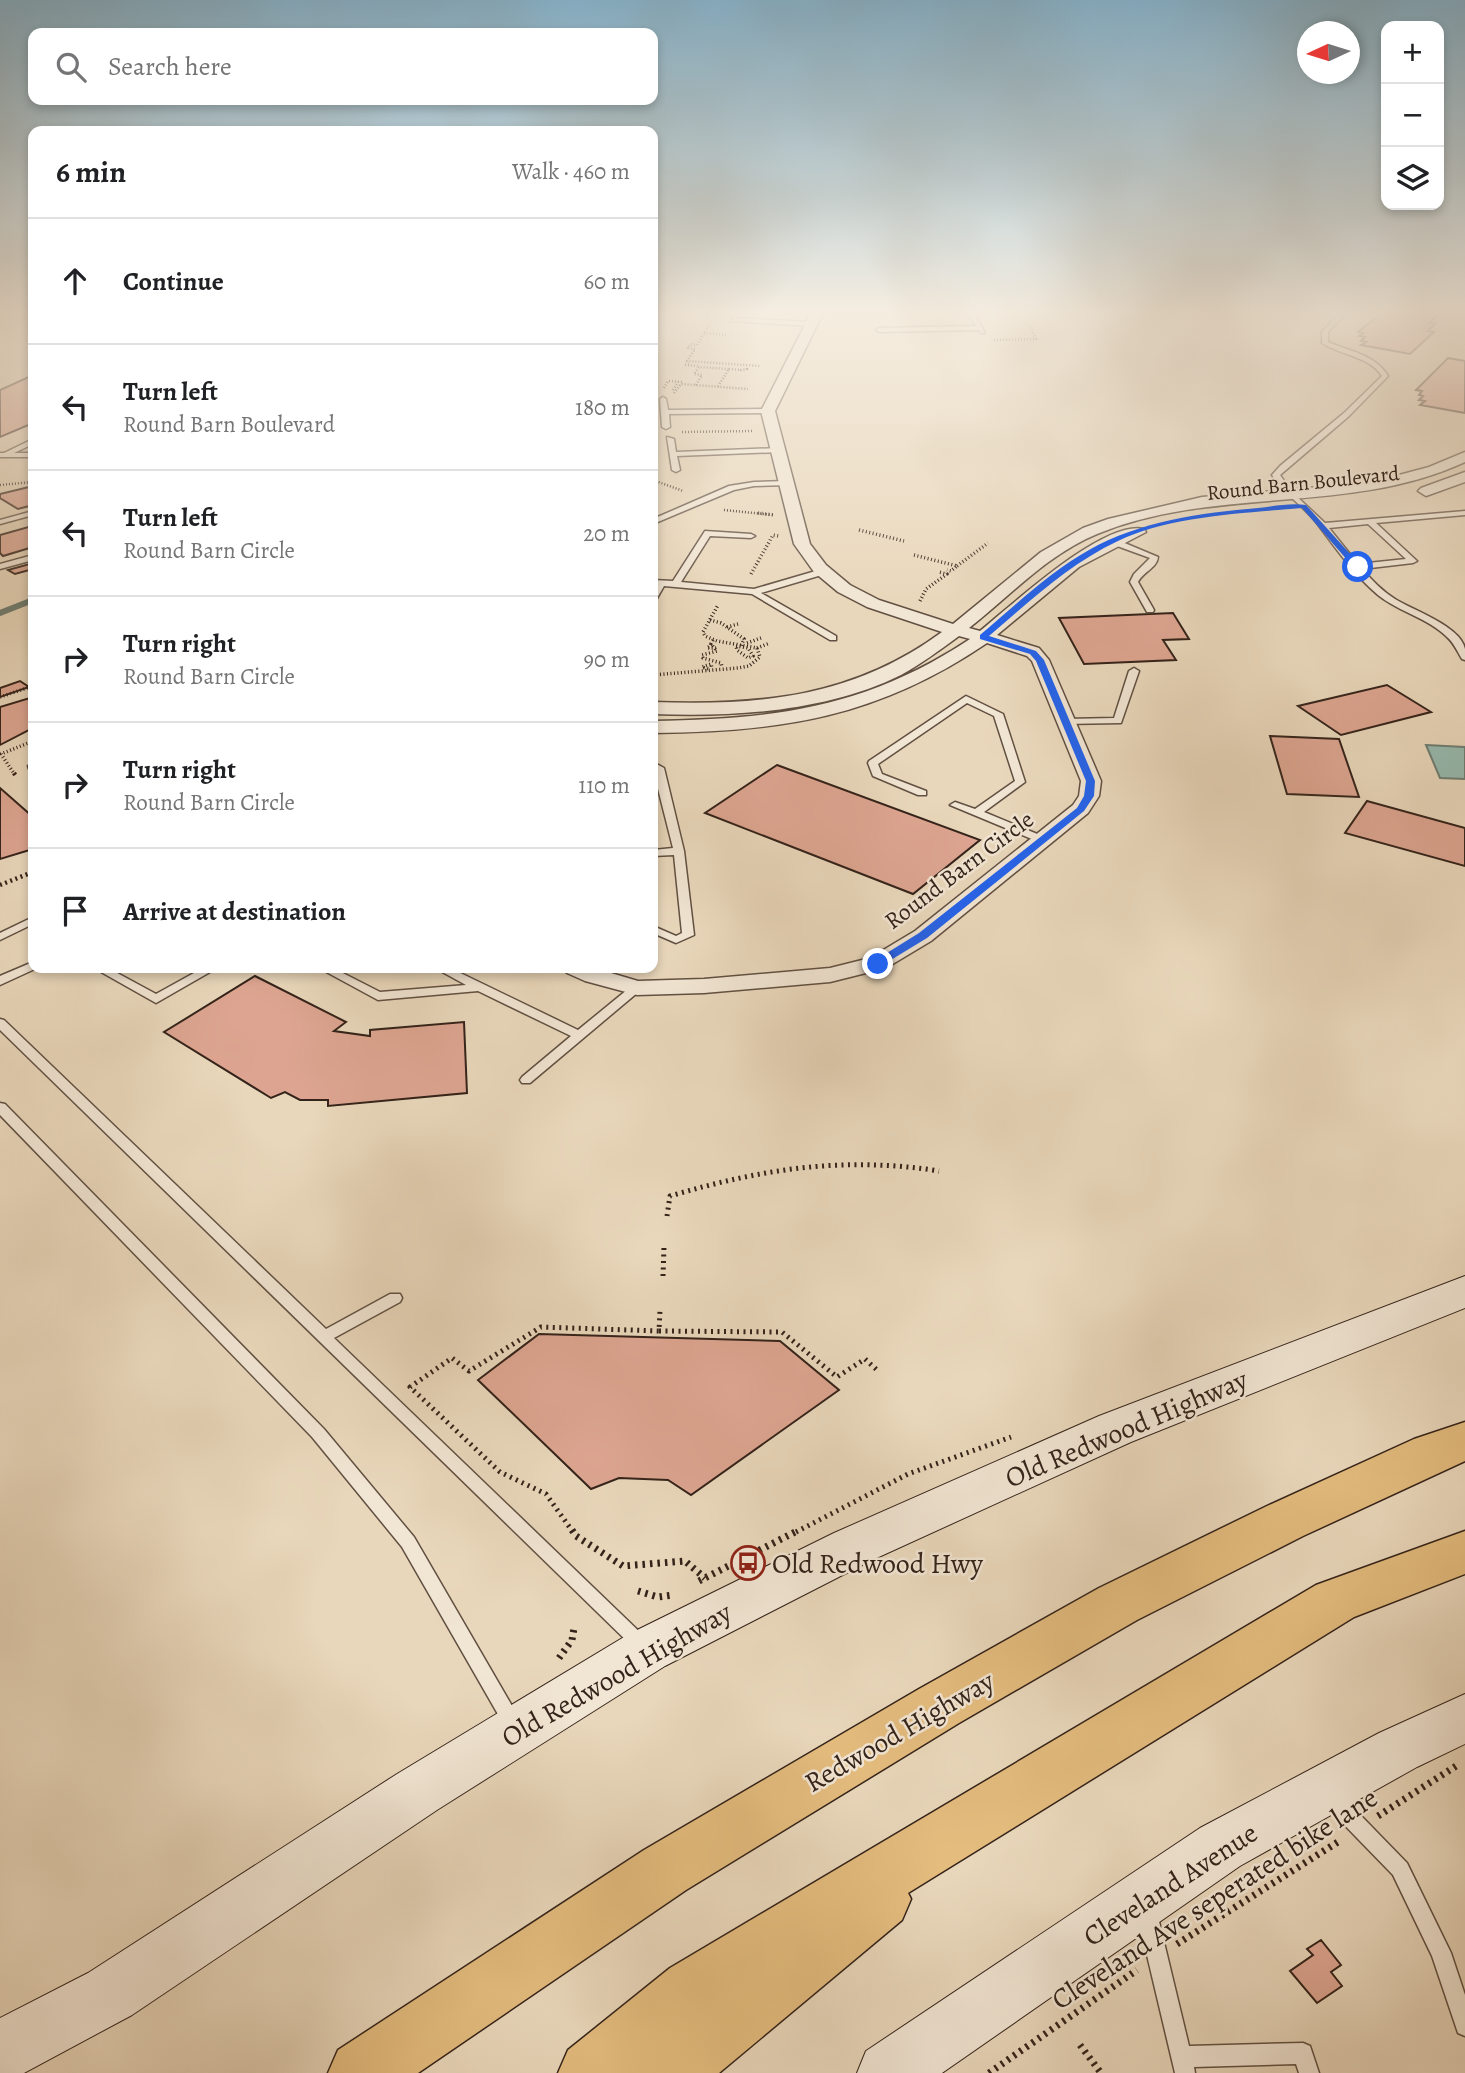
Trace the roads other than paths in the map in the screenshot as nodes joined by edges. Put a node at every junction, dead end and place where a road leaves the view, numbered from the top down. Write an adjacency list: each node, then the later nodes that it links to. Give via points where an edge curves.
1 (664, 408): 5 (lane)
2 (770, 408): 4 (street)
3 (1354, 408): 17 (lane, via 1276,475)
4 (768, 411): 5 (lane); 9 (street)
5 (665, 412): 6 (lane)
6 (666, 427)
7 (672, 436): 10 (lane)
8 (28, 443): 11 (lane)
9 (780, 450): 10 (lane); 16 (street)
10 (673, 454): 14 (lane)
11 (3, 455): 12 (lane)
12 (28, 455)
13 (1465, 456): 17 (street, Round Barn Boulevard, via 1398,483)
14 (676, 470)
15 (1465, 477): 17 (street, Round Barn Boulevard, via 1396,497)
16 (788, 483): 20 (lane, via 732,488); 29 (street, via 802,544)
17 (1297, 501): 23 (lane); 25 (street, Round Barn Boulevard, via 1185,520); 34 (street, Round Barn Boulevard, via 1202,502 1111,523 1071,539 1028,567)
18 (1465, 513): 21 (lane)
19 (28, 514): 22 (lane)
20 (658, 520)
21 (1369, 521): 23 (lane); 28 (lane, via 1413,561)
22 (0, 522)
23 (1322, 526): 28 (lane)
24 (751, 536): 31 (lane, via 708,533)
25 (1112, 541): 33 (lane, via 1154,557 1134,582); 35 (street, Round Barn Boulevard, via 1047,582)
26 (28, 559): 27 (lane)
27 (0, 567)
28 (1358, 567): 37 (lane, via 1382,594 1449,632 1461,644)
29 (821, 572): 32 (lane); 34 (street, Round Barn Circle, via 887,608)
30 (658, 583): 31 (lane)
31 (675, 585): 32 (lane)
32 (754, 592): 36 (lane)
33 (1150, 610)
34 (955, 631): 35 (street, Round Barn Circle); 39 (street, Round Barn Boulevard, via 888,673 836,690 748,706)
35 (983, 637): 40 (street, Round Barn Circle, via 1033,652); 41 (street, Round Barn Boulevard, via 959,655 854,705 754,723)
36 (833, 638)
37 (1465, 657)
38 (1134, 671): 40 (lane, via 1118,721)
39 (658, 708)
40 (1066, 722): 46 (street, Round Barn Circle, via 1091,781 1089,796 1081,809)
41 (658, 727)
42 (658, 768): 47 (lane)
43 (922, 793): 45 (lane, via 878,776 873,763 966,699 998,714 1020,782)
44 (955, 805): 45 (lane)
45 (976, 813): 46 (lane)
46 (1043, 840): 60 (street, Round Barn Circle, via 923,936 878,964 830,975)
47 (679, 852): 48 (lane); 50 (lane, via 688,935 676,940)
48 (658, 853)
49 (28, 923): 51 (lane)
50 (658, 931)
51 (0, 937)
52 (28, 967): 58 (lane)
53 (109, 973): 54 (lane, via 156,999)
54 (202, 973)
55 (334, 973): 59 (lane, via 378,996)
56 (451, 973): 59 (lane)
57 (586, 973): 60 (street, Round Barn Circle)
58 (0, 981)
59 (480, 987): 62 (lane)
60 (638, 988): 62 (lane)
61 (0, 1023): 67 (lane)
62 (580, 1036): 63 (lane)
63 (526, 1080)
64 (0, 1107): 74 (lane, via 318,1433 408,1542)
65 (1465, 1291): 72 (main road, Old Redwood Highway, via 1115,1429 852,1547)
66 (395, 1298): 67 (lane)
67 (324, 1337): 72 (lane)
68 (1465, 1422): 70 (highway)
69 (1465, 1441): 70 (highway, Redwood Highway)
70 (1285, 1521): 81 (highway, Redwood Highway, via 1118,1604 677,1862)
71 (1465, 1552): 75 (highway, via 1335,1601)
72 (647, 1650): 74 (main road, Old Redwood Highway)
73 (1465, 1718): 76 (main road, Cleveland Avenue, via 1398,1750)
74 (517, 1730): 79 (main road, Old Redwood Highway, via 110,1994)
75 (990, 1808): 82 (highway, via 693,1990); 83 (highway)
76 (1342, 1809): 77 (main road, Cleveland Avenue, via 1220,1847); 78 (lane, via 1400,1869 1441,1954)
77 (1144, 1899): 80 (lane); 84 (main road, Cleveland Avenue)
78 (1465, 2026)
79 (0, 2052)
80 (1184, 2065): 85 (lane, via 1303,2053)
81 (361, 2073)
82 (591, 2073)
83 (668, 2073)
84 (888, 2073)
85 (1309, 2073)

